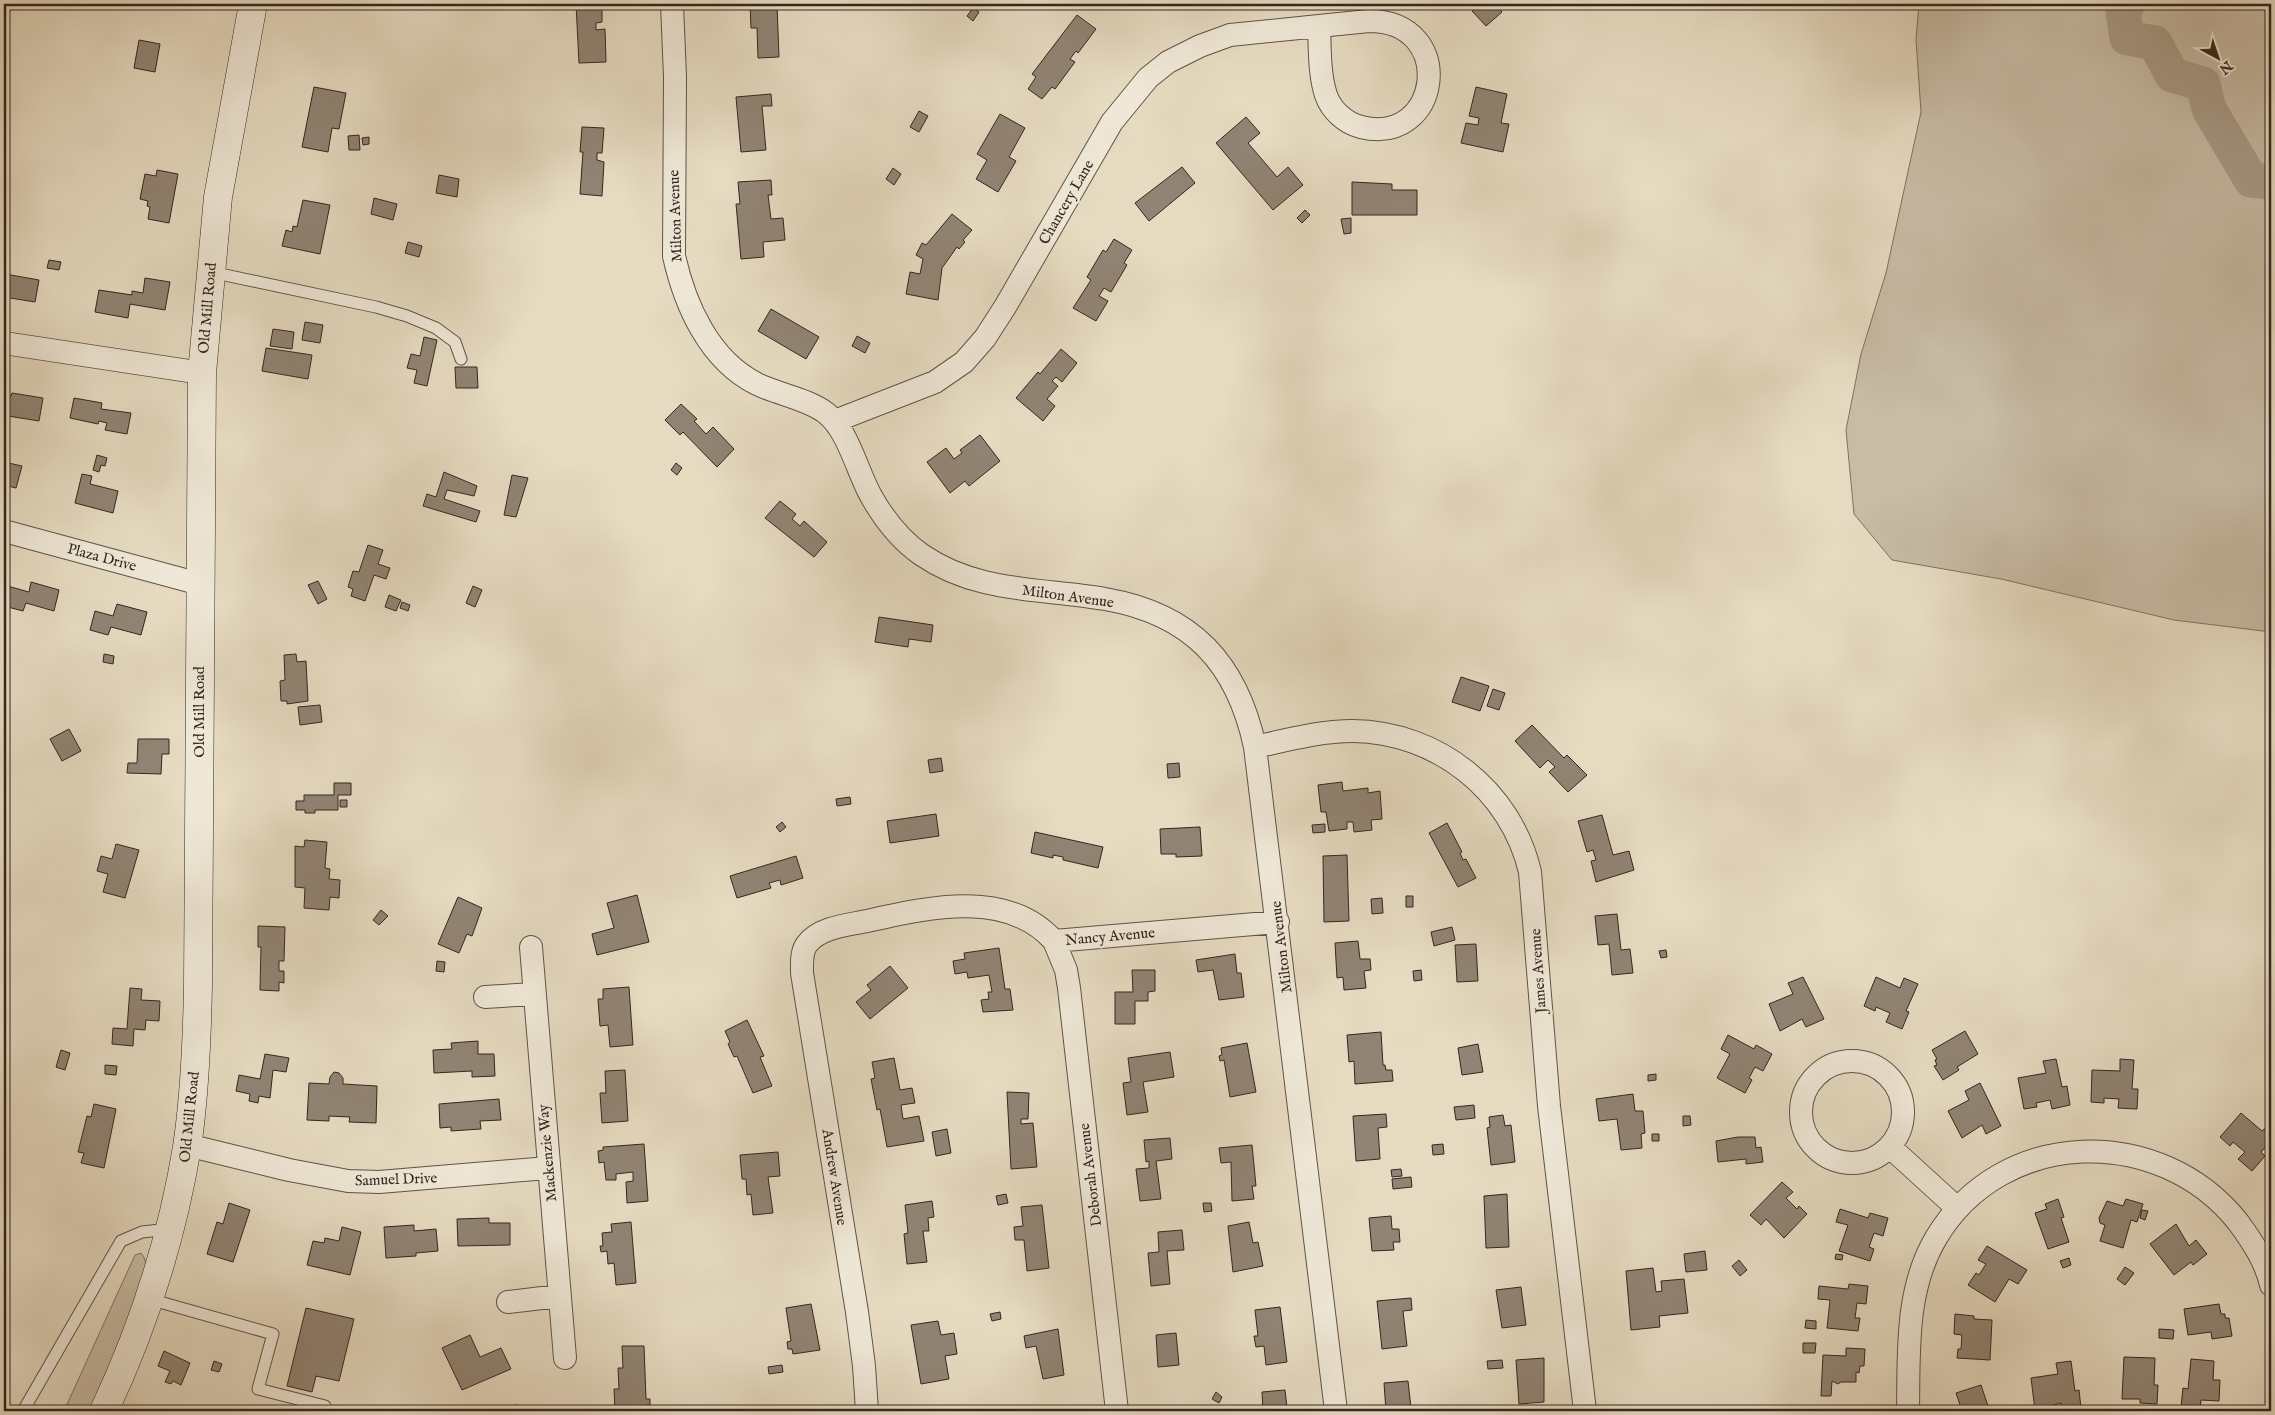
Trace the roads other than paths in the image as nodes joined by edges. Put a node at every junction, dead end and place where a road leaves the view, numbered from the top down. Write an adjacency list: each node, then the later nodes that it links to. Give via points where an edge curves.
1 (253, 4): 4 (street, Old Mill Road, via 219,191)
2 (672, 4): 8 (street, Milton Avenue, via 675,76 673,240 685,297 704,334 736,369 754,383 824,411)
3 (1319, 26): 3 (street, Chancery Lane, via 1323,83 1326,96 1336,112 1355,126 1369,129 1386,129 1411,117 1423,101 1430,81 1428,60 1415,38 1401,28 1381,22); 8 (street, Chancery Lane, via 1230,35 1168,62 1148,78 1112,122 1005,307 964,362 935,382)
4 (210, 272): 6 (lane, via 407,316 436,328 455,342); 7 (street, Old Mill Road)
5 (4, 343): 7 (street)
6 (461, 359)
7 (202, 373): 10 (street, Old Mill Road)
8 (835, 421): 11 (street, Milton Avenue, via 870,495 902,539 933,562 969,579 1025,591 1105,599 1137,608 1179,626 1202,641 1220,662 1238,692)
9 (4, 531): 10 (street, Plaza Drive)
10 (200, 584): 18 (street, Old Mill Road, via 197,1041)
11 (1255, 748): 12 (street, Milton Avenue); 34 (street, James Avenue, via 1293,738 1353,731 1406,740 1462,767 1492,794 1510,819 1530,872 1548,1106)
12 (1278, 922): 13 (street, Nancy Avenue); 33 (street, Milton Avenue)
13 (1054, 941): 14 (street, Nancy Avenue, via 1037,926 1013,915 973,906 946,905 841,927 824,932); 32 (street, Deborah Avenue, via 1066,970 1069,988)
14 (807, 944): 31 (street, Andrew Avenue, via 802,973 857,1312)
15 (531, 947): 16 (street, Mackenzie Way)
16 (534, 994): 17 (street); 20 (street, Mackenzie Way)
17 (486, 997)
18 (187, 1145): 20 (street, Samuel Drive, via 348,1181 388,1181); 22 (street, Old Mill Road)
19 (1890, 1147): 19 (street, via 1900,1128 1903,1106 1892,1080 1876,1067 1857,1061 1834,1063 1822,1069 1808,1085 1801,1101 1802,1126 1813,1146 1830,1159 1851,1164 1874,1159); 21 (street)
20 (548, 1168): 24 (street, Mackenzie Way)
21 (1957, 1208): 23 (street, via 1994,1179 2032,1161 2088,1151 2140,1157 2184,1175 2217,1199 2253,1242); 35 (street, via 1935,1240 1915,1296)
22 (170, 1229): 25 (street, Old Mill Road); 29 (lane, via 142,1232 121,1241)
23 (2271, 1285)
24 (560, 1296): 26 (street); 27 (street, Mackenzie Way)
25 (149, 1299): 28 (lane, via 273,1334 258,1389); 30 (street, Old Mill Road)
26 (508, 1302)
27 (565, 1358)
28 (325, 1406)
29 (23, 1411)
30 (104, 1411)
31 (867, 1411)
32 (1117, 1411)
33 (1336, 1411)
34 (1585, 1411)
35 (1908, 1411)

